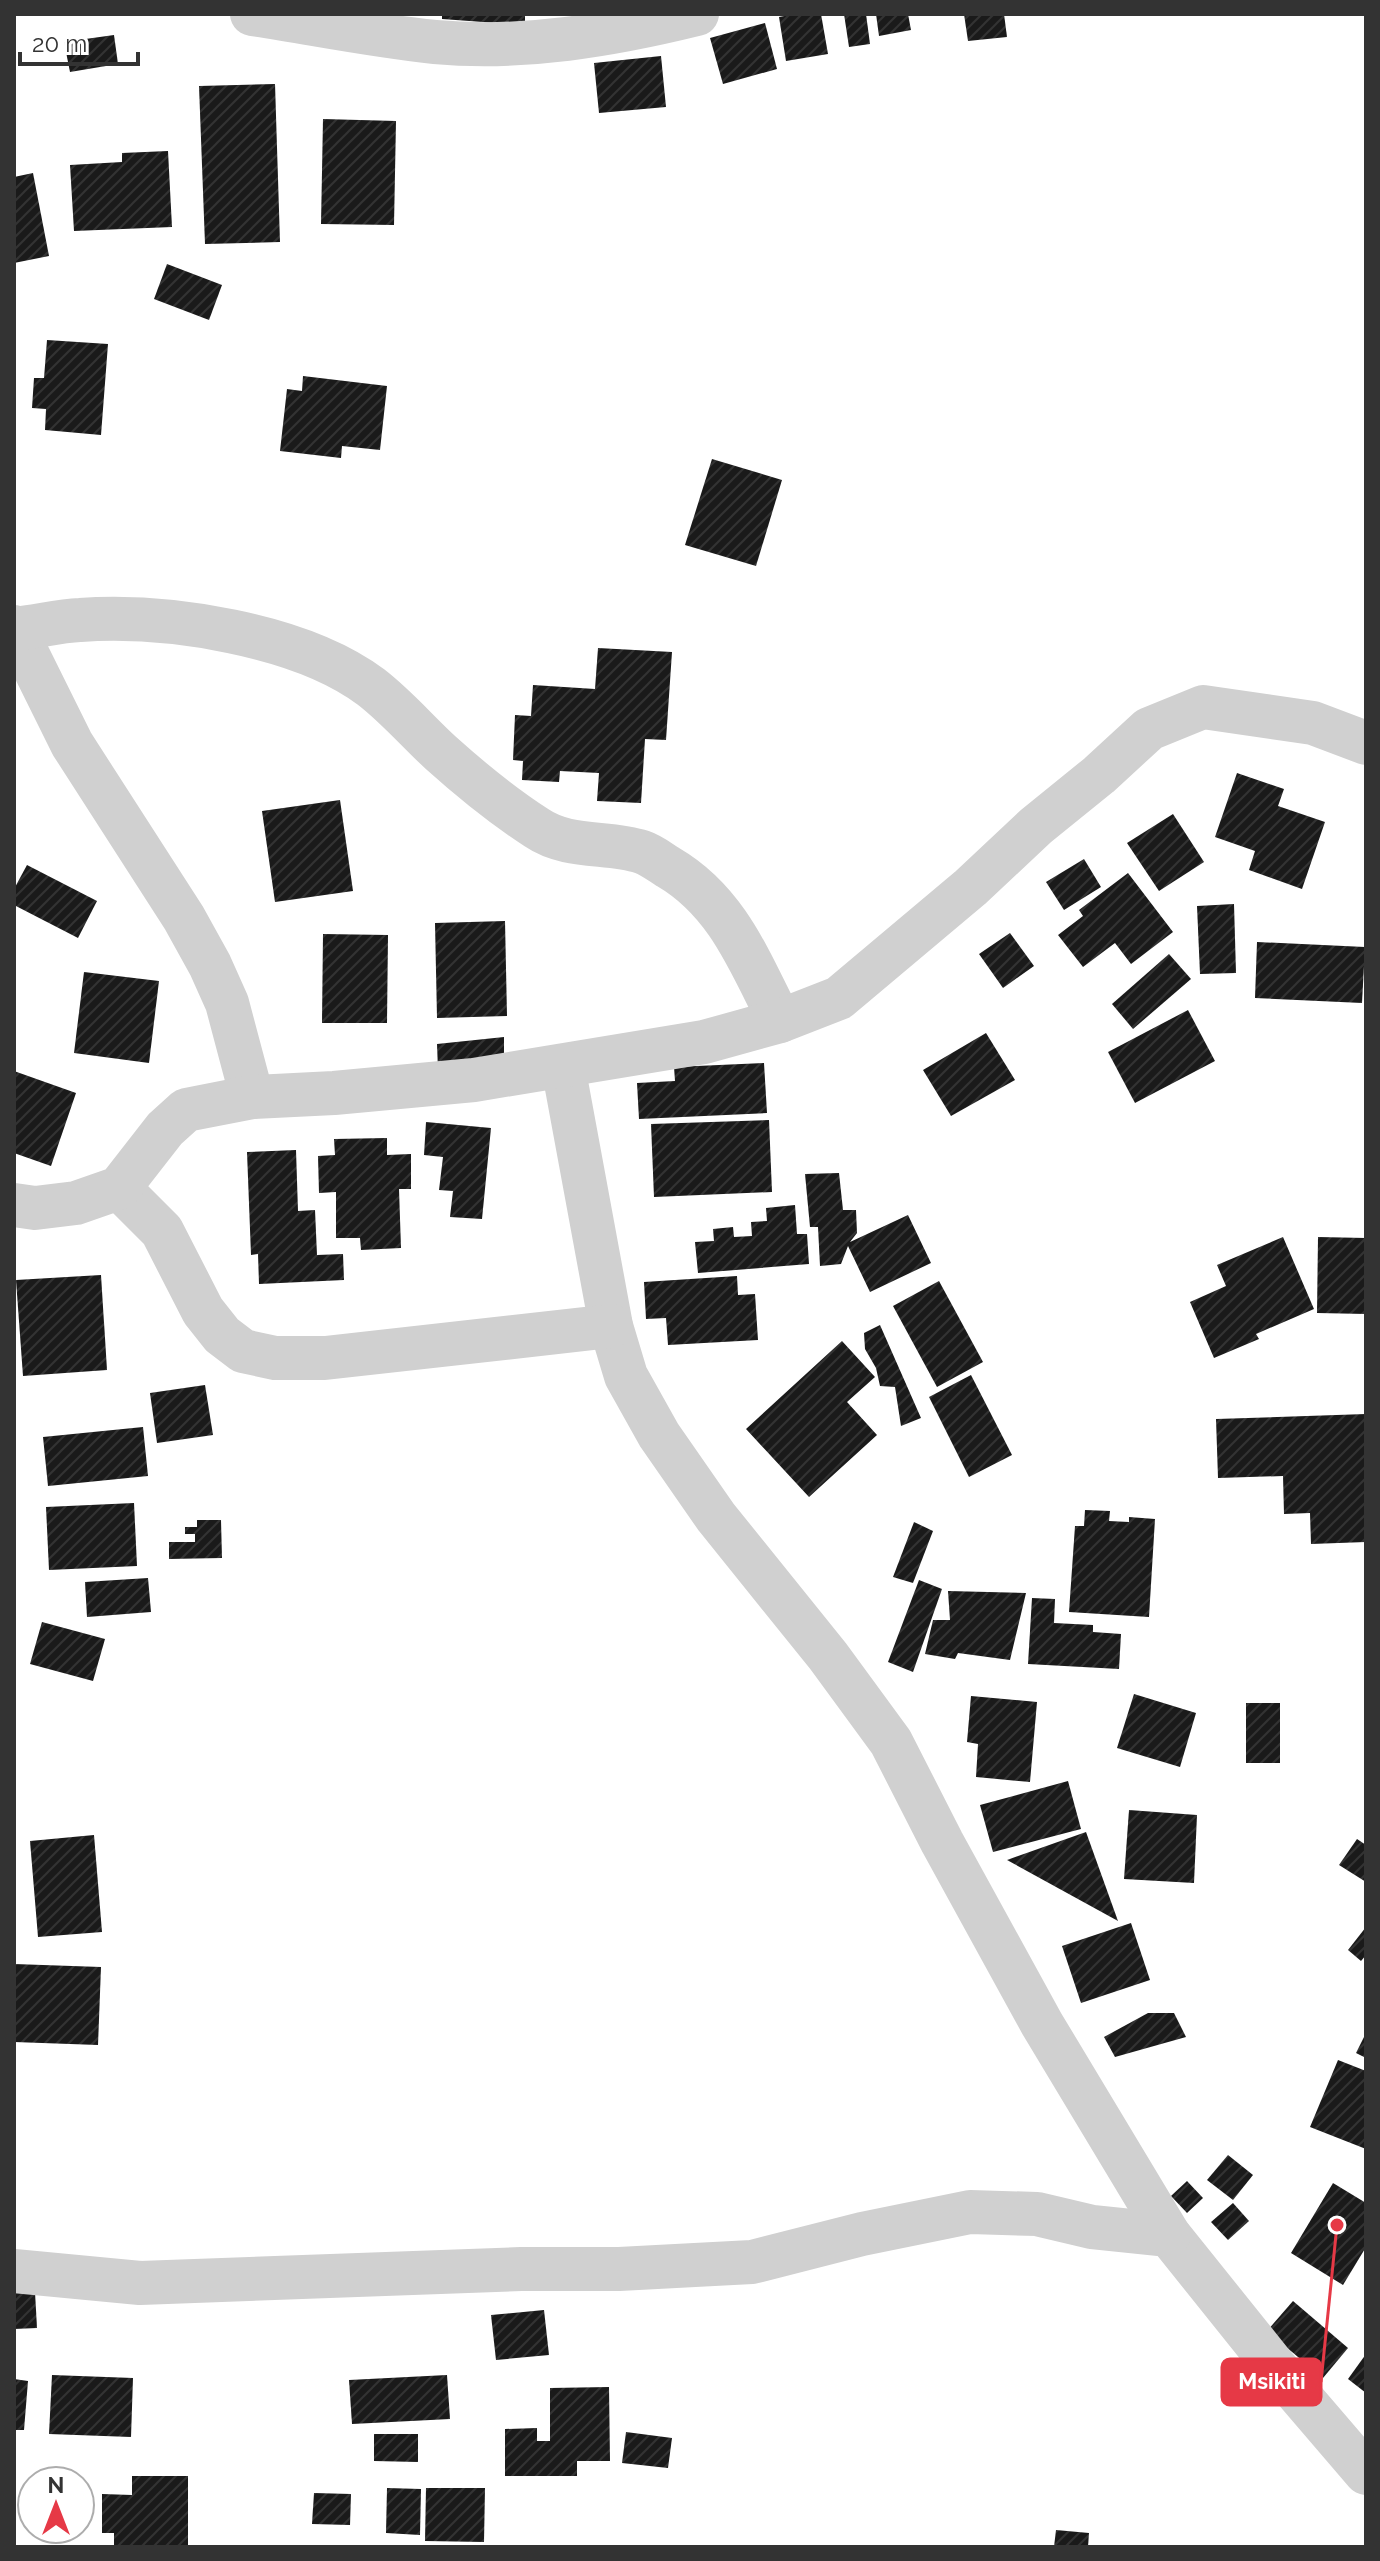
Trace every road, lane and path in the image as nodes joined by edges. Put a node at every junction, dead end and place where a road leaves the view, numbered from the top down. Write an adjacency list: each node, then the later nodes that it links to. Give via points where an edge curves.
1 (252, 14): 2 (street, via 435,42 519,43 580,38)
2 (697, 14)
3 (14, 629): 5 (street, via 79,620 201,626 279,644 350,674 536,828 561,839 643,853 703,892 727,920); 7 (street, via 72,744 210,965 227,1003)
4 (1366, 743): 5 (street, via 1313,723 1203,707 1149,729 839,998)
5 (780, 1021): 6 (street, via 704,1042)
6 (563, 1066): 7 (street, via 458,1081); 10 (street)
7 (252, 1097): 8 (street, via 186,1110)
8 (119, 1188): 9 (street, via 76,1203); 10 (street, via 162,1231 203,1311 243,1351 275,1358 325,1358)
9 (14, 1205)
10 (611, 1326): 11 (street, via 626,1376 659,1435 891,1742 1042,2024)
11 (1169, 2235): 12 (street, via 1092,2227 1037,2214 970,2212 752,2262 140,2283); 13 (street)
12 (14, 2271)
13 (1366, 2473)

